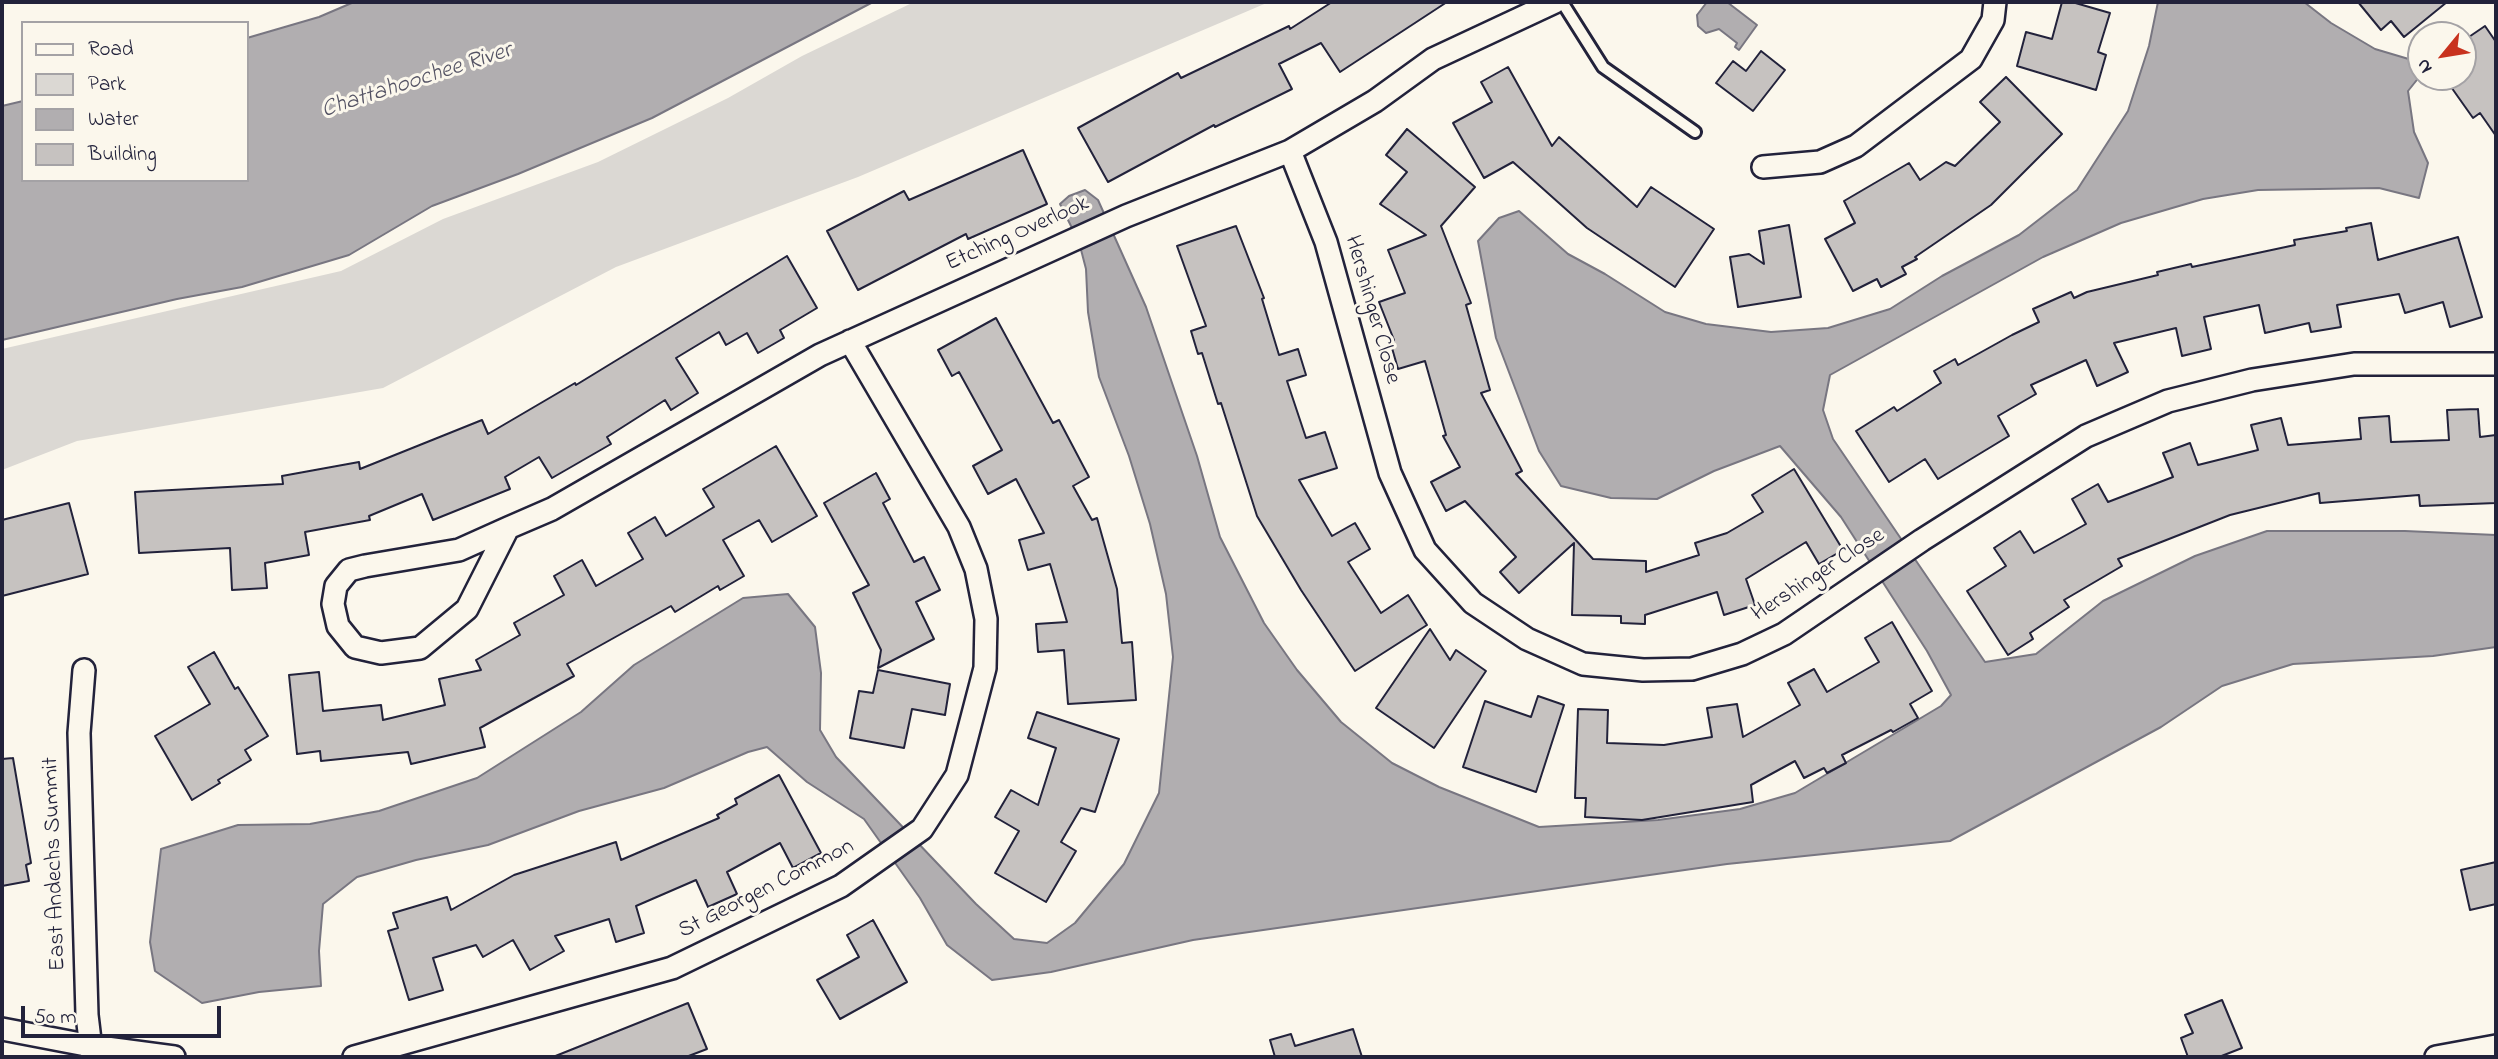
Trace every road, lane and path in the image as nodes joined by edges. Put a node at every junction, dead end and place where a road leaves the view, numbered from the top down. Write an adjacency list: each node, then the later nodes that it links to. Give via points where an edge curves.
1 (1555, 2): 5 (street, Etching Overlook, via 1433,59 1375,101)
2 (1562, 2): 4 (lane, via 1603,67)
3 (1995, 2): 6 (street, via 1993,20 1971,59 1856,146 1820,162)
4 (1695, 132)
5 (1290, 151): 7 (street, Etching Overlook, via 1126,216); 8 (street, Hershinger Close, via 1326,242 1390,473 1425,550 1473,603 1527,639 1583,664 1692,669 1742,654 1784,634 2085,436 2168,401 2252,380 2354,364)
6 (1763, 167)
7 (850, 341): 9 (street, Etching Overlook, via 552,509); 15 (street, St Georgen Common, via 960,527 976,569 986,619 985,668 957,775 922,829 841,886 672,968)
8 (2496, 364)
9 (508, 528): 9 (street, Etching Overlook, via 459,550 349,570 335,586 338,626 355,648 381,653 420,648 467,609)
10 (84, 670): 13 (street, East Andechs Summit, via 79,733)
11 (2, 1029): 13 (street)
12 (2496, 1046): 16 (street)
13 (91, 1052): 14 (street)
14 (173, 1057)
15 (354, 1057)
16 (2436, 1057)

